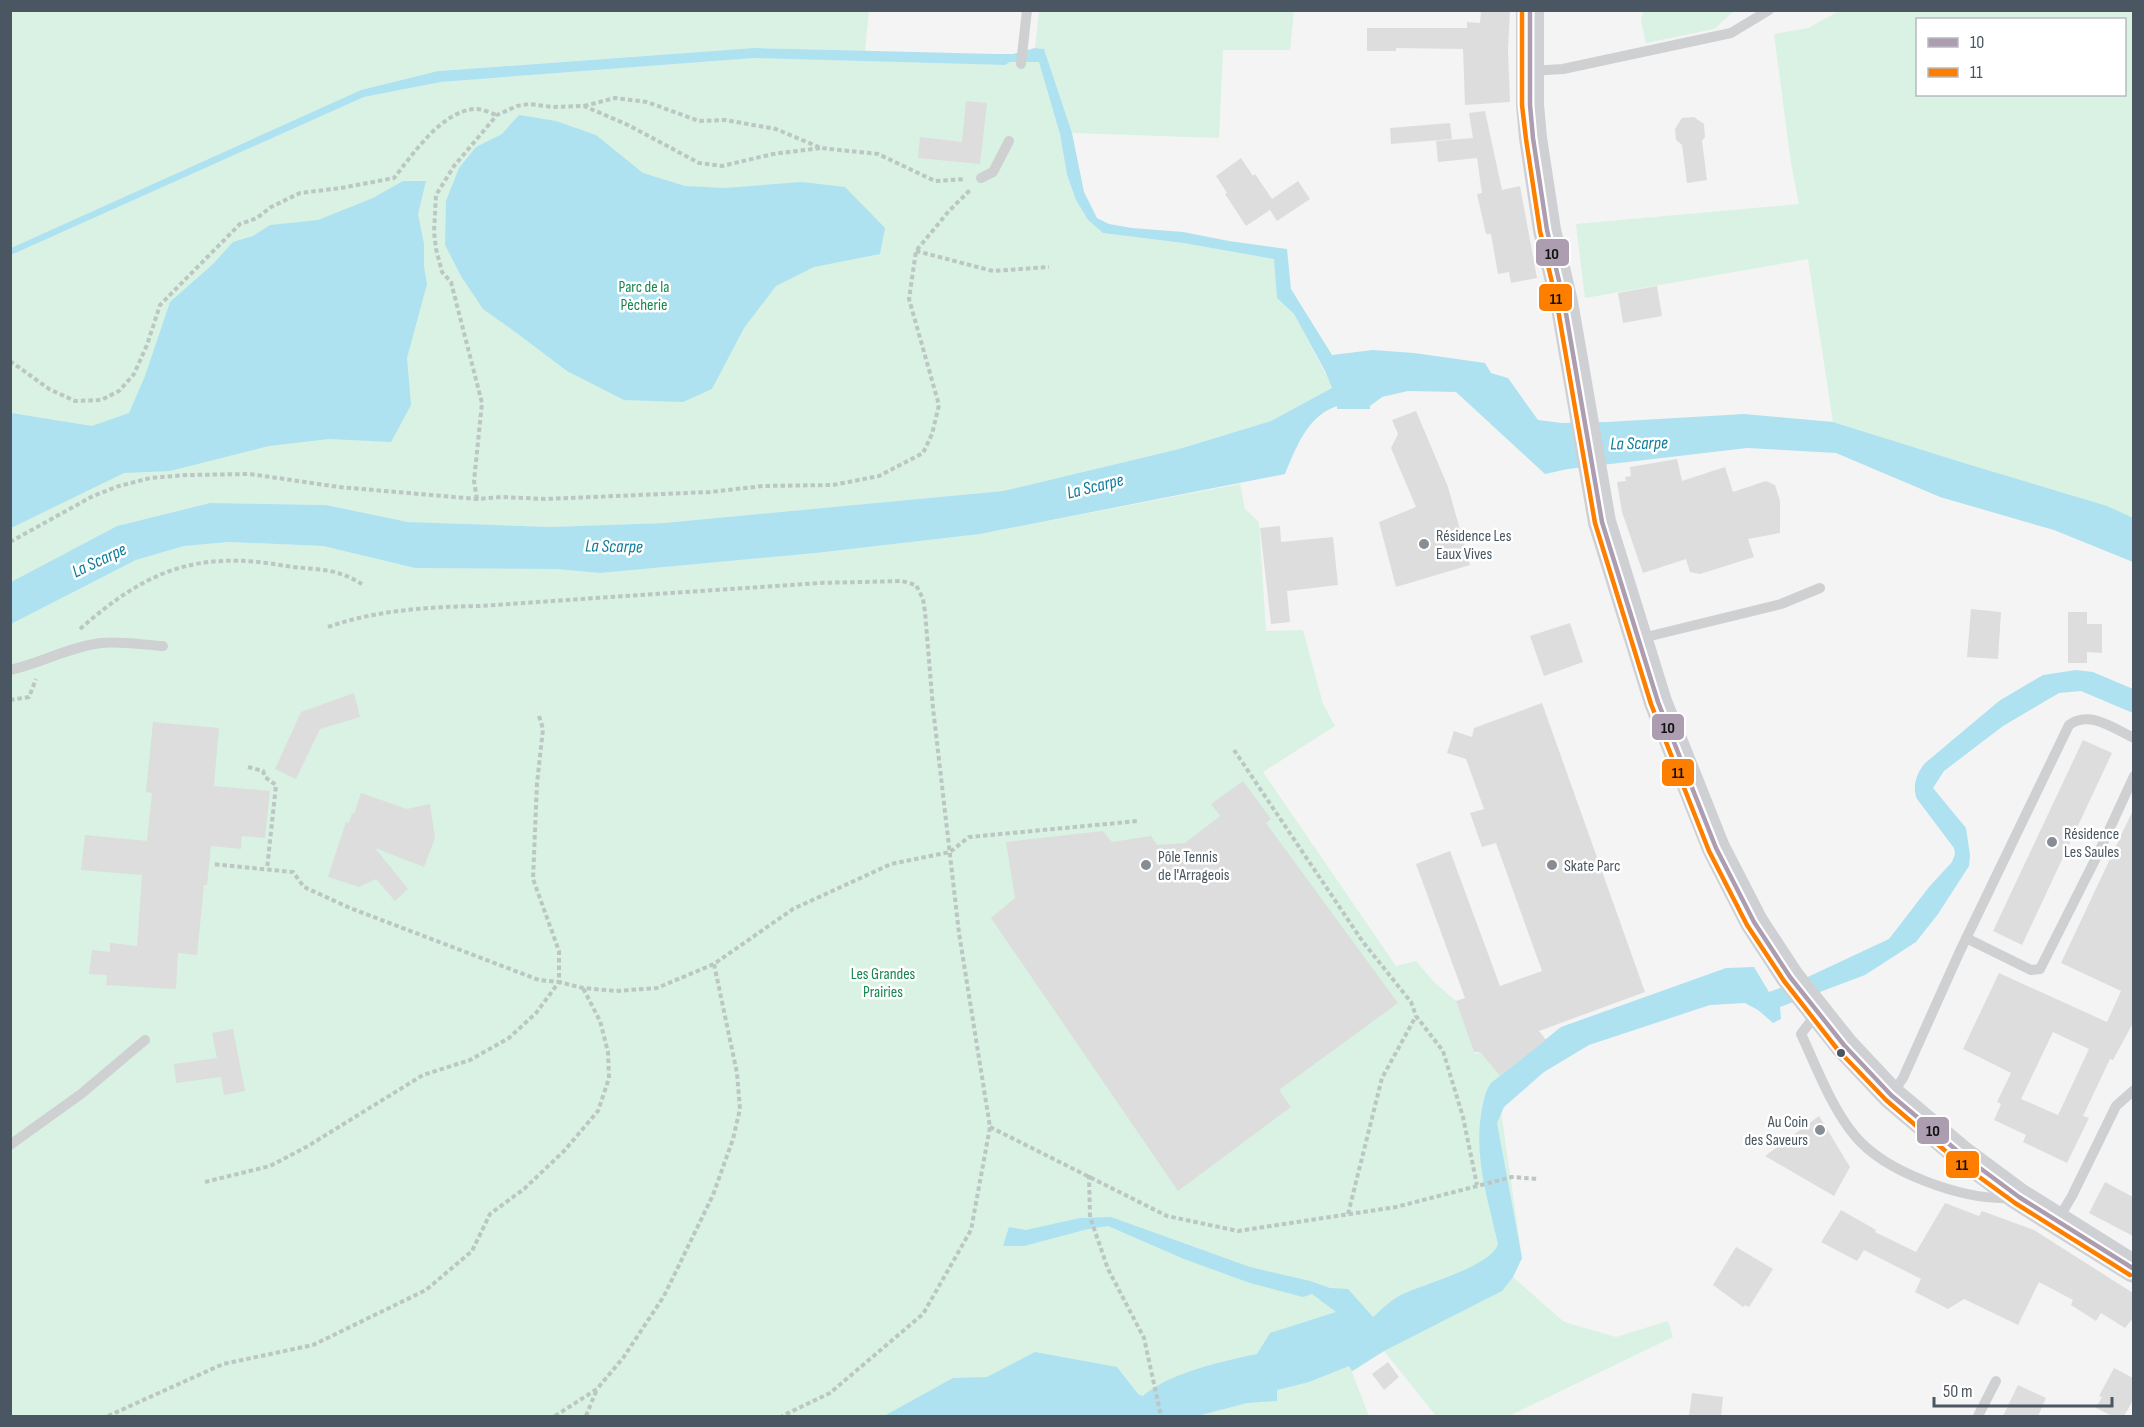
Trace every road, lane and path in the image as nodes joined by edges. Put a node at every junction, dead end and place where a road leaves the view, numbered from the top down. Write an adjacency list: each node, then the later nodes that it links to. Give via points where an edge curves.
1 (1028, 10): 4 (lane)
2 (1530, 10): 5 (main road)
3 (1769, 10): 5 (lane, via 1731,33 1574,67)
4 (1021, 64)
5 (1530, 71): 19 (main road, via 1539,185 1566,310 1602,522)
6 (584, 106): 7 (path, via 529,104); 9 (path, via 615,98 647,102 699,121 725,120 776,129); 9 (path, via 699,164 722,166)
7 (497, 115): 13 (path, via 475,109 451,117 424,141 394,178 300,194 240,224 160,305 134,374 119,391 101,399 75,401 49,389); 14 (path, via 454,166 436,195 434,213 436,249 442,272 451,282 482,403 474,481)
8 (1009, 141): 10 (lane, via 993,172)
9 (821, 148): 10 (path, via 878,154 935,181)
10 (981, 178): 11 (path)
11 (916, 251): 12 (path, via 993,271); 14 (path, via 909,299 939,405 923,453 879,476 833,485)
12 (1049, 267)
13 (10, 361)
14 (477, 499): 15 (path, via 339,487 250,474 150,478 93,496)
15 (10, 542)
16 (362, 584): 21 (path, via 342,574 264,561 206,561 183,566 155,575 122,595)
17 (1820, 588): 19 (lane, via 1781,604)
18 (328, 627): 29 (path, via 357,616 425,607 819,583 902,581 916,585 925,612)
19 (1638, 639): 36 (main road, via 1658,702 1716,848 1754,922)
20 (163, 646): 21 (lane, via 103,643)
21 (47, 659): 22 (lane)
22 (10, 670)
23 (539, 716): 34 (path, via 543,729 533,879 559,951)
24 (2133, 738): 32 (lane, via 2096,720 2076,719 2068,725)
25 (1234, 750): 37 (path, via 1363,942 1411,1002)
26 (248, 767): 31 (path, via 263,771 276,784)
27 (2133, 776): 32 (lane, via 2040,969 2031,970)
28 (1138, 821): 29 (path, via 969,837)
29 (950, 852): 33 (path, via 891,864 793,909); 41 (path)
30 (212, 864): 31 (path)
31 (267, 869): 34 (path, via 293,872 304,887 350,908 539,980)
32 (1966, 938): 40 (lane, via 1903,1078)
33 (714, 964): 35 (path, via 657,988); 52 (path, via 737,1073 740,1109 733,1139 713,1195 664,1296)
34 (559, 982): 35 (path); 45 (path, via 536,1013 509,1038 470,1060 423,1076 270,1166)
35 (583, 988): 53 (path, via 600,1021 608,1052 609,1078 598,1111 564,1151 524,1189 490,1214 472,1251 426,1290 313,1345 224,1364)
36 (1804, 1005): 40 (main road); 47 (lane, via 1838,1111 1856,1138 1871,1151 1936,1186 1982,1197)
37 (1416, 1016): 46 (path, via 1443,1051); 48 (path, via 1382,1078)
38 (145, 1040): 42 (lane, via 81,1094)
39 (2133, 1090): 49 (lane, via 2116,1106)
40 (1891, 1095): 47 (main road)
41 (990, 1127): 43 (path); 56 (path, via 971,1230 923,1314 830,1392)
42 (10, 1145)
43 (1089, 1175): 48 (path, via 1167,1216 1238,1231); 57 (path, via 1090,1217 1108,1269 1144,1338)
44 (1539, 1179): 46 (path, via 1512,1177)
45 (205, 1182)
46 (1478, 1185): 48 (path)
47 (2019, 1197): 49 (main road)
48 (1348, 1214)
49 (2057, 1221): 50 (main road)
50 (2133, 1269)
51 (1996, 1381): 58 (lane)
52 (597, 1389): 54 (path); 55 (path)
53 (108, 1416)
54 (555, 1416)
55 (586, 1416)
56 (782, 1416)
57 (1161, 1416)
58 (1978, 1416)

